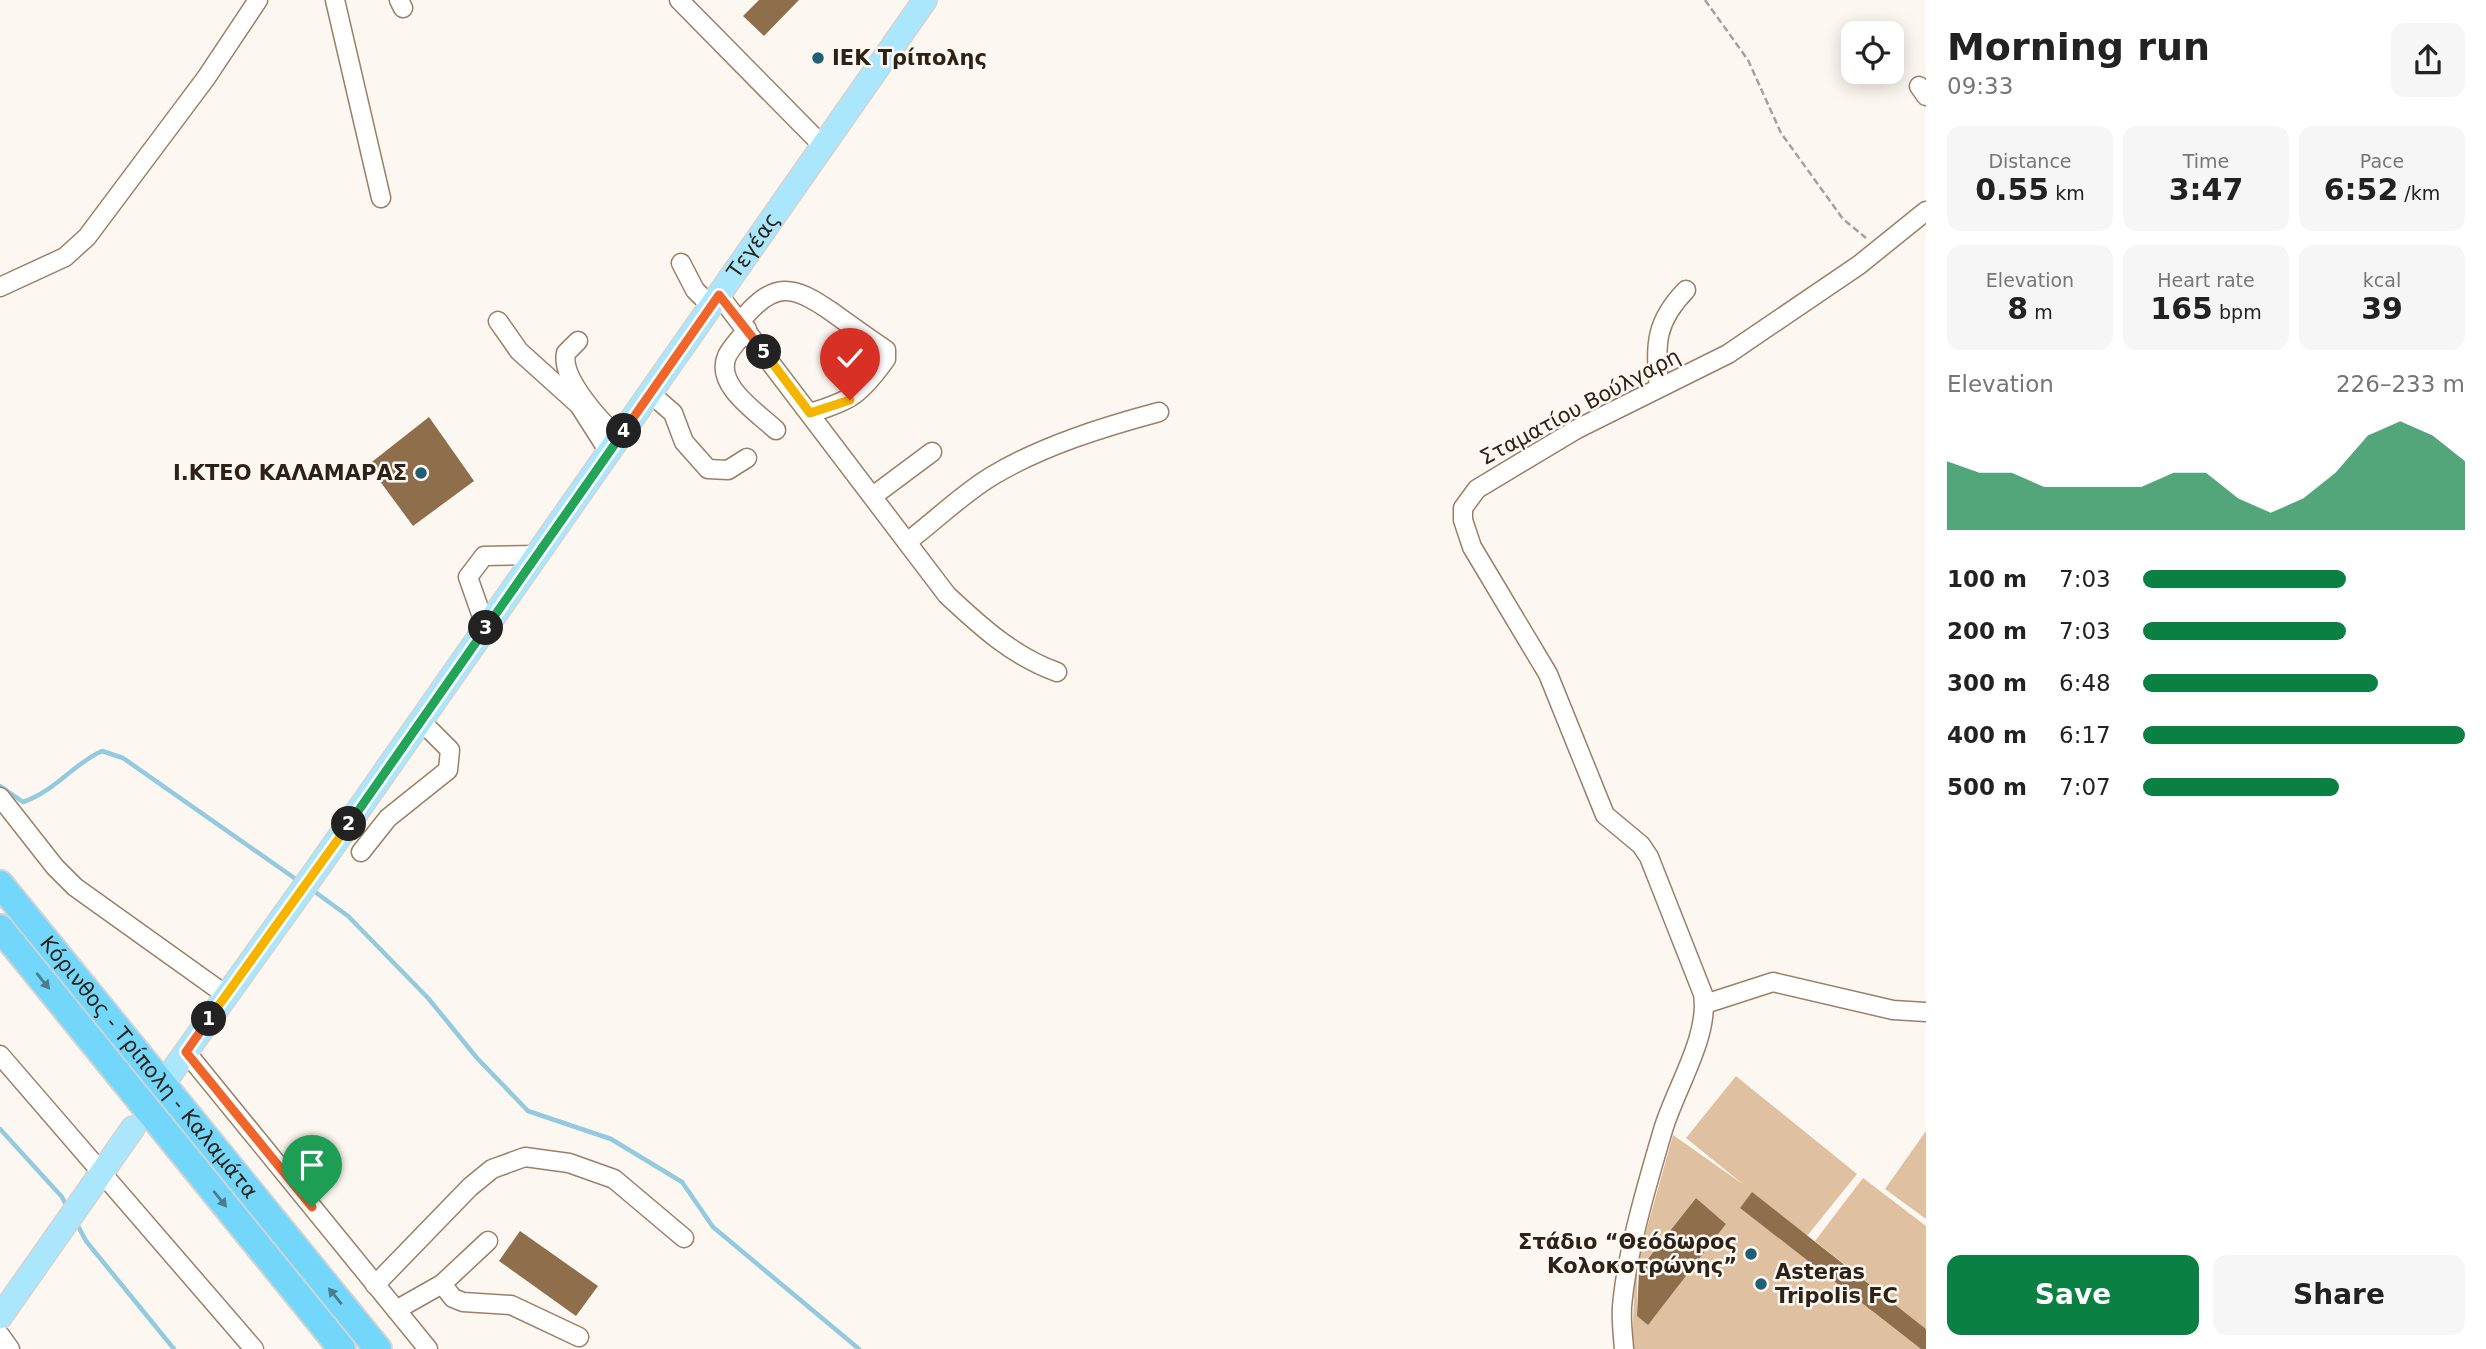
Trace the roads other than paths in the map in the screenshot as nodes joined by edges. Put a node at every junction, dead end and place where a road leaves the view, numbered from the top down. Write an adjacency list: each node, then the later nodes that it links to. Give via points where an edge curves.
1 (258, 0): 9 (street, via 88,237 65,257)
2 (335, 0): 6 (street)
3 (679, 0): 5 (street)
4 (925, 0): 5 (main road, Τεγέας)
5 (823, 146): 11 (main road, Τεγέας)
6 (381, 198)
7 (1926, 211): 15 (street, Σταματίου Βούλγαρη, via 1805,303 1728,354)
8 (681, 263): 11 (street, via 695,290)
9 (0, 287)
10 (1686, 290): 15 (street, via 1667,309 1660,328)
11 (715, 300): 13 (street); 16 (main road, Τεγέας)
12 (498, 321): 20 (street, via 519,351 579,405)
13 (744, 325): 18 (street); 18 (street, via 751,309 770,296 788,290 803,292 886,350 886,359 859,394); 19 (street, via 728,355 726,377)
14 (578, 341): 20 (street, via 565,353 566,371)
15 (1659, 388): 34 (street, Σταματίου Βούλγαρη, via 1577,429 1477,489 1463,508 1463,520 1472,547 1548,674 1605,815 1650,857)
16 (650, 393): 20 (main road, Τεγέας); 22 (street, via 673,413 684,442 708,469 729,470)
17 (1159, 412): 24 (street, via 1014,464 976,487)
18 (810, 413): 23 (street)
19 (776, 430)
20 (614, 445): 25 (main road, Τεγέας)
21 (932, 452): 23 (street)
22 (747, 458)
23 (873, 496): 24 (street)
24 (907, 542): 27 (street, via 947,595 985,630 1038,665)
25 (537, 555): 26 (main road, Τεγέας); 26 (street, via 484,556 468,577)
26 (486, 628): 28 (main road, Τεγέας)
27 (1058, 672)
28 (421, 721): 30 (street, via 448,746 448,769 388,818); 33 (main road, Τεγέας)
29 (0, 797): 33 (street, via 75,887)
30 (361, 852)
31 (0, 884): 52 (highway, Κόρινθος - Τρίπολη - Καλαμάτα, one-way to 31)
32 (0, 928): 51 (highway, Κόρινθος - Τρίπολη - Καλαμάτα, one-way to 51)
33 (226, 996): 36 (main road, Τεγέας)
34 (1705, 1004): 35 (street, via 1773,982 1894,1010); 54 (street, Σταματίου Βούλγαρη, via 1700,1033 1663,1129 1625,1280)
35 (1926, 1012)
36 (186, 1052): 38 (main road, Τεγέας); 44 (street)
37 (0, 1055): 40 (street)
38 (171, 1073)
39 (133, 1128): 40 (main road)
40 (102, 1172): 46 (main road); 50 (street)
41 (684, 1238): 44 (street, via 614,1179 569,1163 525,1157 492,1169 470,1186)
42 (488, 1241): 43 (street)
43 (442, 1284): 45 (street); 48 (street, via 463,1302 511,1305)
44 (375, 1285): 45 (street)
45 (396, 1310): 53 (street)
46 (2, 1312)
47 (0, 1335): 49 (street)
48 (579, 1337)
49 (10, 1349)
50 (254, 1349)
51 (342, 1349)
52 (378, 1349)
53 (428, 1349)
54 (1623, 1349)

